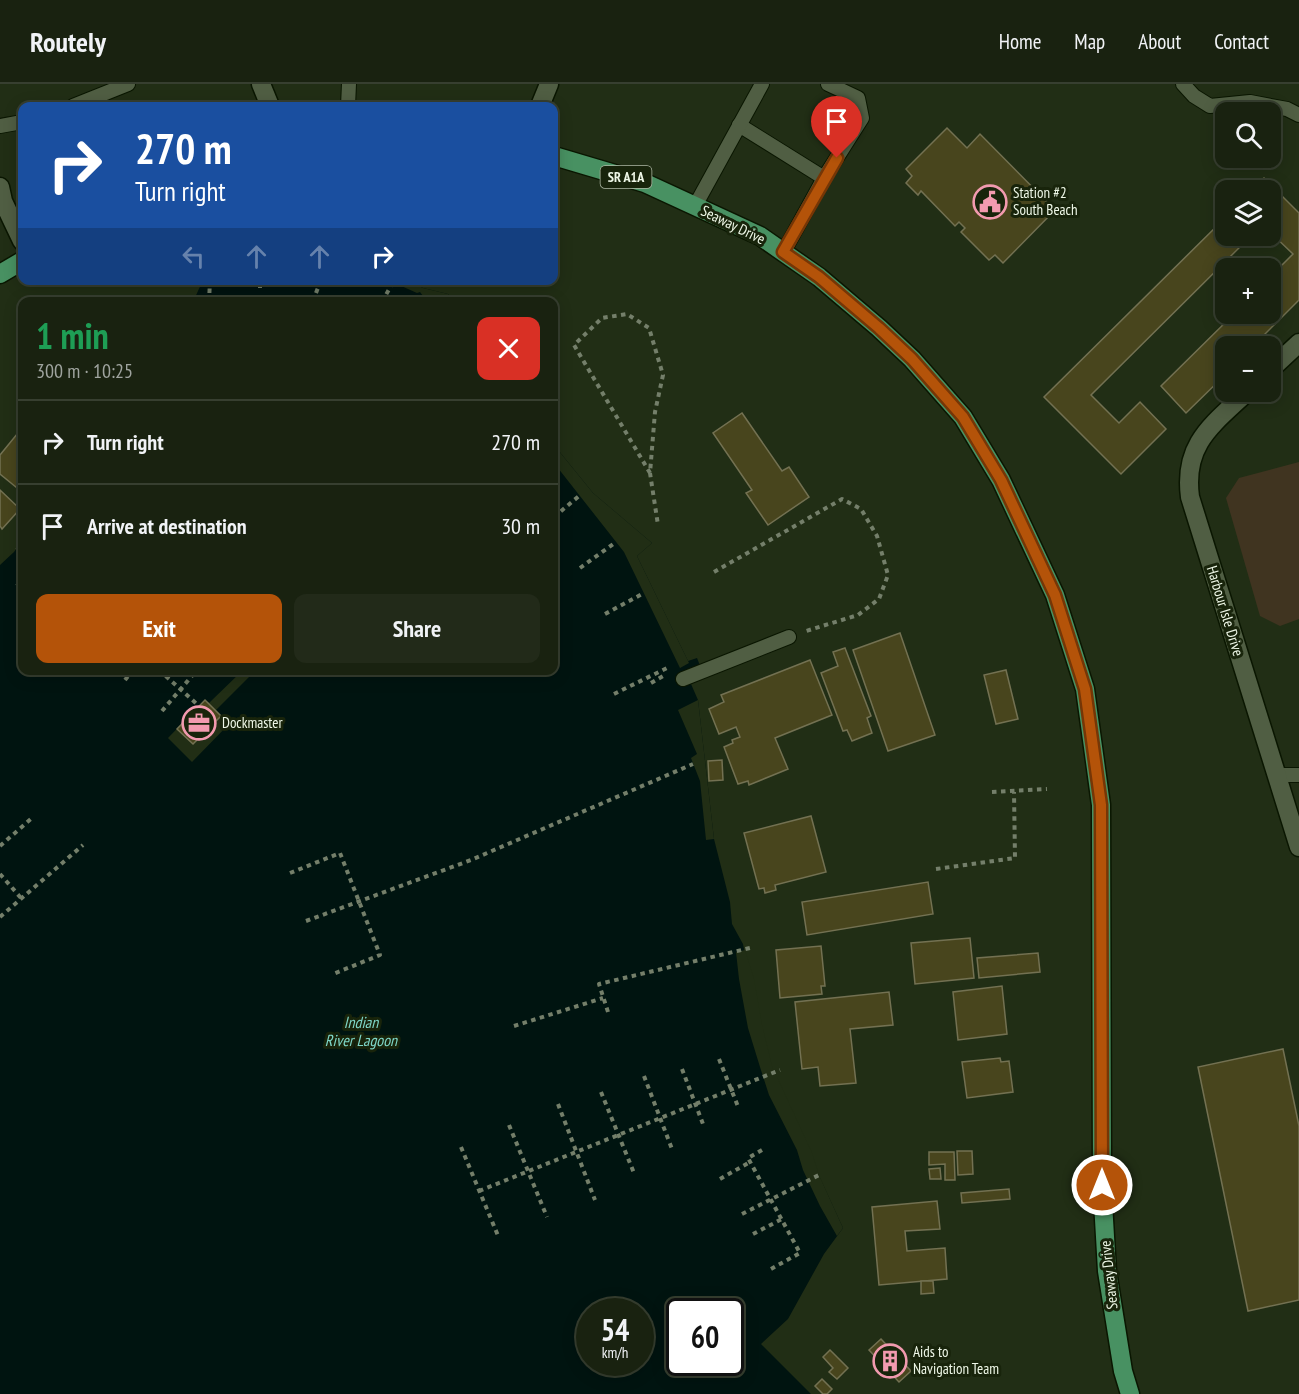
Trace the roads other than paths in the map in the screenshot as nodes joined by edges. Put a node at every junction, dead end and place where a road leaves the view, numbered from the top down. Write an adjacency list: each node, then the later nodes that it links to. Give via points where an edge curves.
1 (128, 84): 8 (lane)
2 (261, 84): 9 (street)
3 (349, 84): 10 (lane)
4 (549, 84): 11 (street)
5 (762, 84): 14 (lane)
6 (828, 84): 17 (lane, via 858,98 862,118)
7 (1183, 84): 12 (lane, via 1210,106 1250,102)
8 (83, 102)
9 (268, 102)
10 (348, 102)
11 (542, 102)
12 (1299, 115)
13 (18, 123): 15 (lane)
14 (739, 125): 17 (lane); 19 (lane)
15 (0, 126)
16 (558, 157): 19 (main road, Seaway Drive / SR A1A, via 645,183)
17 (824, 178): 21 (lane)
18 (0, 187): 20 (street)
19 (695, 206): 21 (main road, Seaway Drive / SR A1A, via 759,236)
20 (18, 233)
21 (783, 252): 32 (main road, Seaway Drive / SR A1A, via 879,328 963,417 1001,480 1055,595 1085,689 1101,805 1102,1185 1107,1271)
22 (18, 263): 23 (main road)
23 (0, 274)
24 (1299, 343): 25 (street)
25 (1281, 360)
26 (1236, 402): 29 (street, Harbour Isle Drive, via 1209,428 1193,453 1187,476 1190,497)
27 (789, 637): 28 (lane)
28 (683, 679)
29 (1276, 775): 30 (lane); 31 (street, Harbour Isle Drive)
30 (1299, 775)
31 (1299, 847)
32 (1130, 1394)

